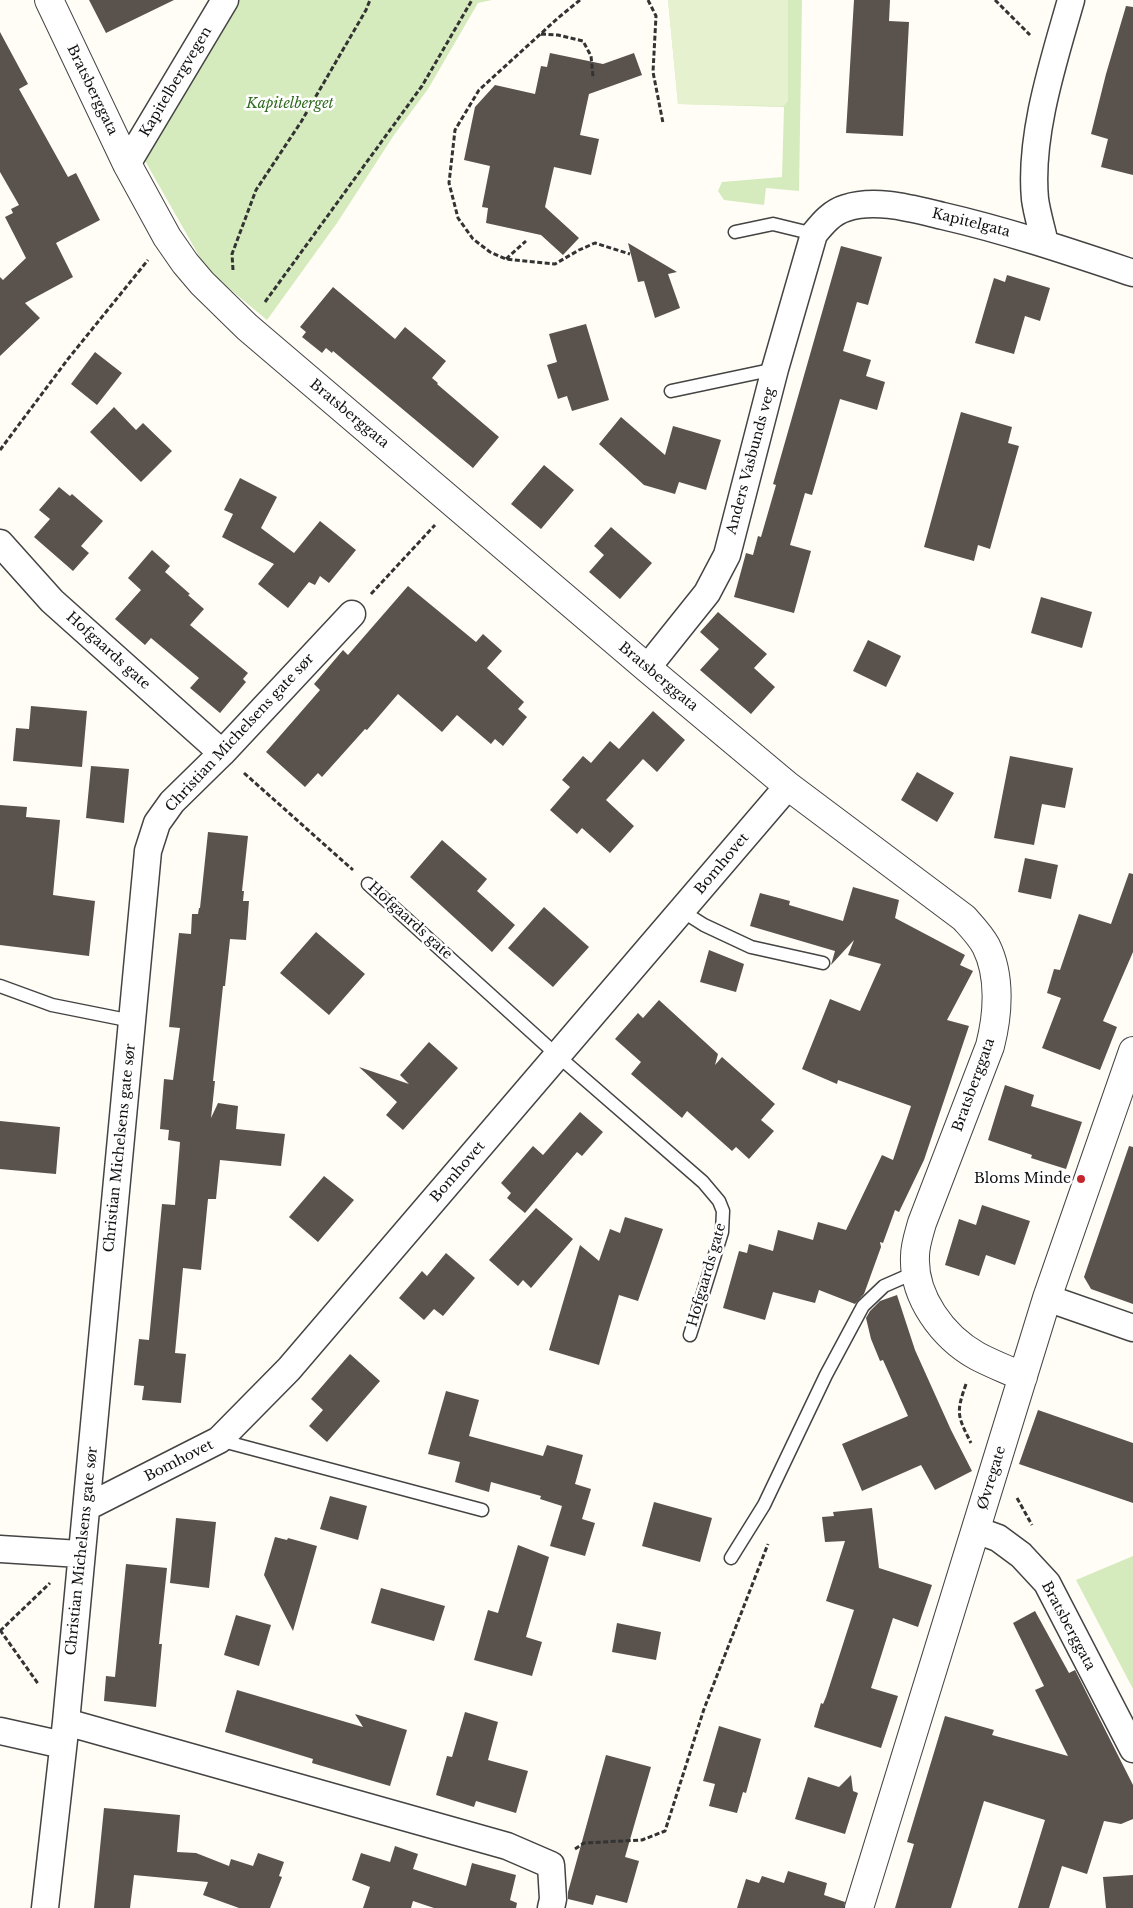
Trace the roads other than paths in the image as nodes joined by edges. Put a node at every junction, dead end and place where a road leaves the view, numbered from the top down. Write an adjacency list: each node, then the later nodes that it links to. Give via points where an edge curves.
1 (49, 0): 4 (street, Bratsberggata)
2 (225, 0): 4 (street, Kapitelbergvegen)
3 (1071, 0): 7 (street, via 1040,121 1035,165 1035,199)
4 (128, 164): 13 (street, Bratsberggata, via 167,237 185,263 247,327)
5 (735, 232): 6 (lane, via 773,224)
6 (814, 234): 7 (street, Kapitelgata, via 826,219 844,208 866,204 928,212 993,227); 9 (street, Anders Vasbunds veg)
7 (1045, 244): 8 (street, Kapitelgata)
8 (1133, 273)
9 (775, 369): 10 (lane); 13 (street, Anders Vasbunds veg, via 727,555 707,593)
10 (671, 391)
11 (0, 543): 14 (street, Hofgaards gate, via 52,601)
12 (352, 614): 14 (street, Christian Michelsens gate sør)
13 (647, 668): 15 (street, Bratsberggata)
14 (222, 753): 20 (street, Christian Michelsens gate sør, via 172,802 157,823 148,851)
15 (788, 786): 17 (street, Bomhovet); 23 (street, Bratsberggata, via 964,918 986,945 992,962 997,1002 990,1046 916,1241)
16 (368, 884): 22 (lane, Hofgaards gate)
17 (682, 912): 18 (lane, via 751,947); 22 (street, Bomhovet)
18 (823, 963)
19 (0, 986): 20 (lane, via 52,1005)
20 (132, 1021): 29 (street, Christian Michelsens gate sør)
21 (1133, 1051): 24 (street, Øvregate)
22 (558, 1056): 26 (lane, Hofgaards gate, via 703,1182 724,1211 722,1232); 28 (street, Bomhovet, via 289,1369)
23 (916, 1272): 27 (street, Bratsberggata, via 928,1308 958,1342 976,1356); 34 (lane, via 884,1286 863,1306 764,1505)
24 (1046, 1298): 25 (street); 27 (street, Øvregate)
25 (1133, 1328)
26 (690, 1335)
27 (1023, 1377): 31 (street, Øvregate)
28 (219, 1440): 29 (street, Bomhovet); 30 (lane)
29 (86, 1507): 33 (street, Christian Michelsens gate sør)
30 (482, 1510)
31 (976, 1530): 37 (street, Bratsberggata, via 998,1538 1021,1555 1047,1583); 40 (street, Øvregate)
32 (0, 1549): 33 (street)
33 (80, 1554): 36 (street, Christian Michelsens gate sør)
34 (731, 1558)
35 (0, 1732): 36 (street)
36 (64, 1734): 38 (street, Christian Michelsens gate sør); 39 (street, via 507,1846 551,1865)
37 (1133, 1749)
38 (45, 1908)
39 (551, 1908)
40 (859, 1908)

